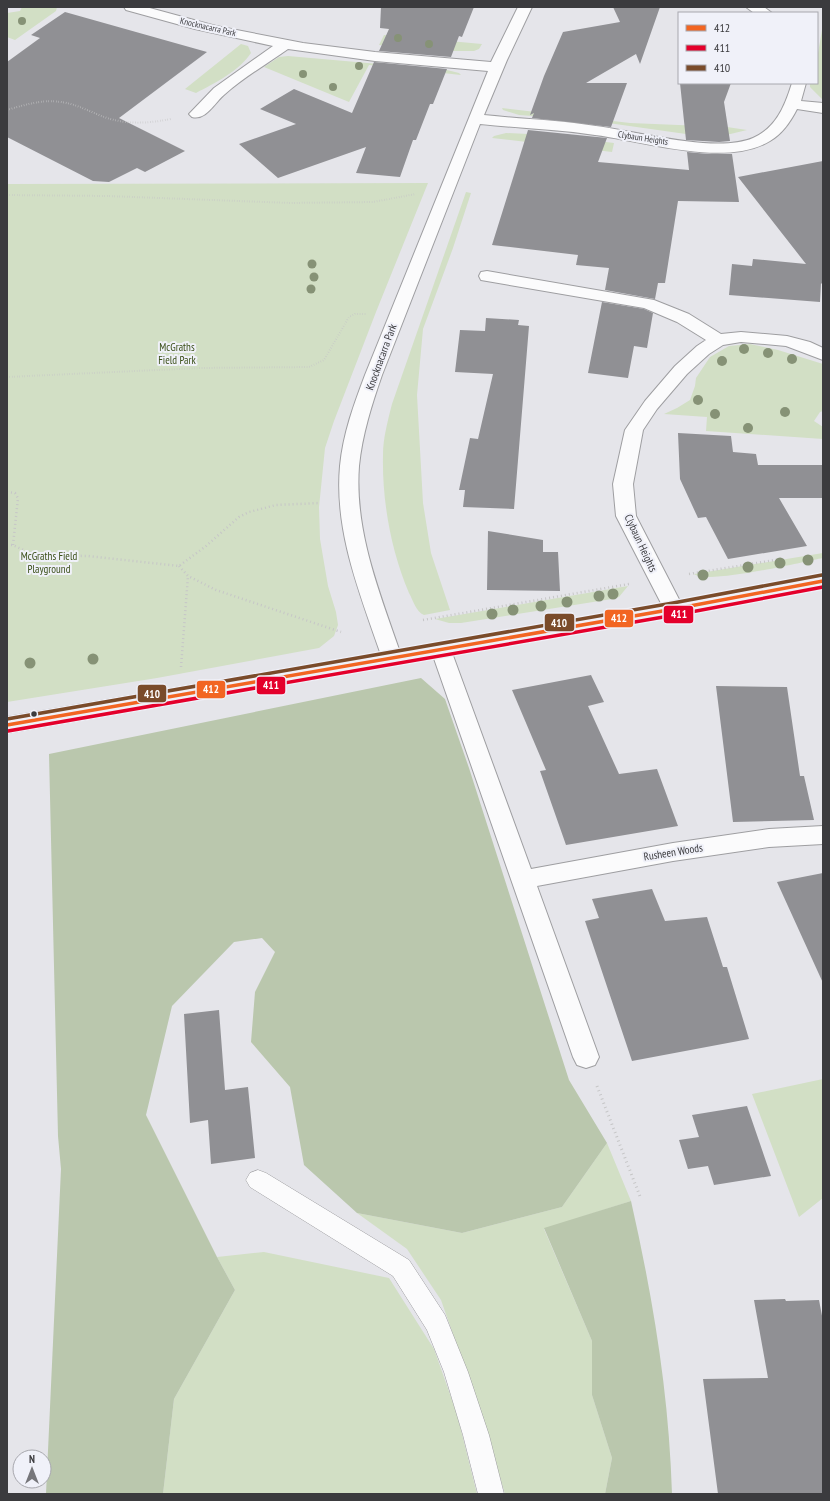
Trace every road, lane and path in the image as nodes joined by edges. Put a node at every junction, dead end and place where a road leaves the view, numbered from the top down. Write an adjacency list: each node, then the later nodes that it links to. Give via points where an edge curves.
1 (131, 7): 5 (street, Knocknacarra Park, via 213,29)
2 (525, 7): 6 (street, Knocknacarra Park)
3 (753, 7): 4 (street)
4 (764, 12)
5 (285, 44): 6 (street, Knocknacarra Park, via 400,59); 11 (street, via 220,91)
6 (496, 67): 12 (street, Knocknacarra Park)
7 (799, 84): 8 (street, Clybaun Heights)
8 (794, 104): 9 (street); 12 (street, Clybaun Heights, via 772,134 742,147 723,148 682,145 595,130)
9 (823, 108)
10 (7, 110): 11 (path, via 51,101 124,122 153,123)
11 (197, 114)
12 (475, 119): 34 (street, Knocknacarra Park, via 375,371 354,438 349,484 354,532 366,584)
13 (419, 194): 14 (path, via 373,202 291,203)
14 (7, 195)
15 (487, 276): 17 (street, via 648,304 683,318)
16 (370, 314): 19 (path, via 355,314 349,317 324,360 309,367 200,368)
17 (718, 340): 18 (street, Clybaun Heights, via 741,338 787,341); 30 (street, Clybaun Heights, via 681,370 651,405 634,430 623,484 626,516)
18 (823, 355)
19 (7, 377)
20 (7, 492): 23 (path, via 14,493 18,498)
21 (324, 503): 25 (path, via 276,505 249,512 239,517)
22 (7, 545): 23 (path)
23 (13, 545): 25 (path, via 34,555 88,556)
24 (784, 558): 26 (path)
25 (179, 566): 27 (path)
26 (681, 575)
27 (188, 576): 32 (path, via 216,590); 35 (path)
28 (823, 581): 30 (street)
29 (632, 584): 31 (path)
30 (674, 609): 33 (street)
31 (423, 620)
32 (341, 632)
33 (441, 650): 34 (street); 38 (street)
34 (392, 658): 36 (street)
35 (181, 671)
36 (7, 725)
37 (823, 835): 38 (street, Rusheen Woods, via 769,838 673,852)
38 (524, 880): 39 (street)
39 (586, 1057): 41 (path)
40 (258, 1180): 42 (lane, via 401,1268 436,1323 456,1372)
41 (640, 1199)
42 (491, 1494)

